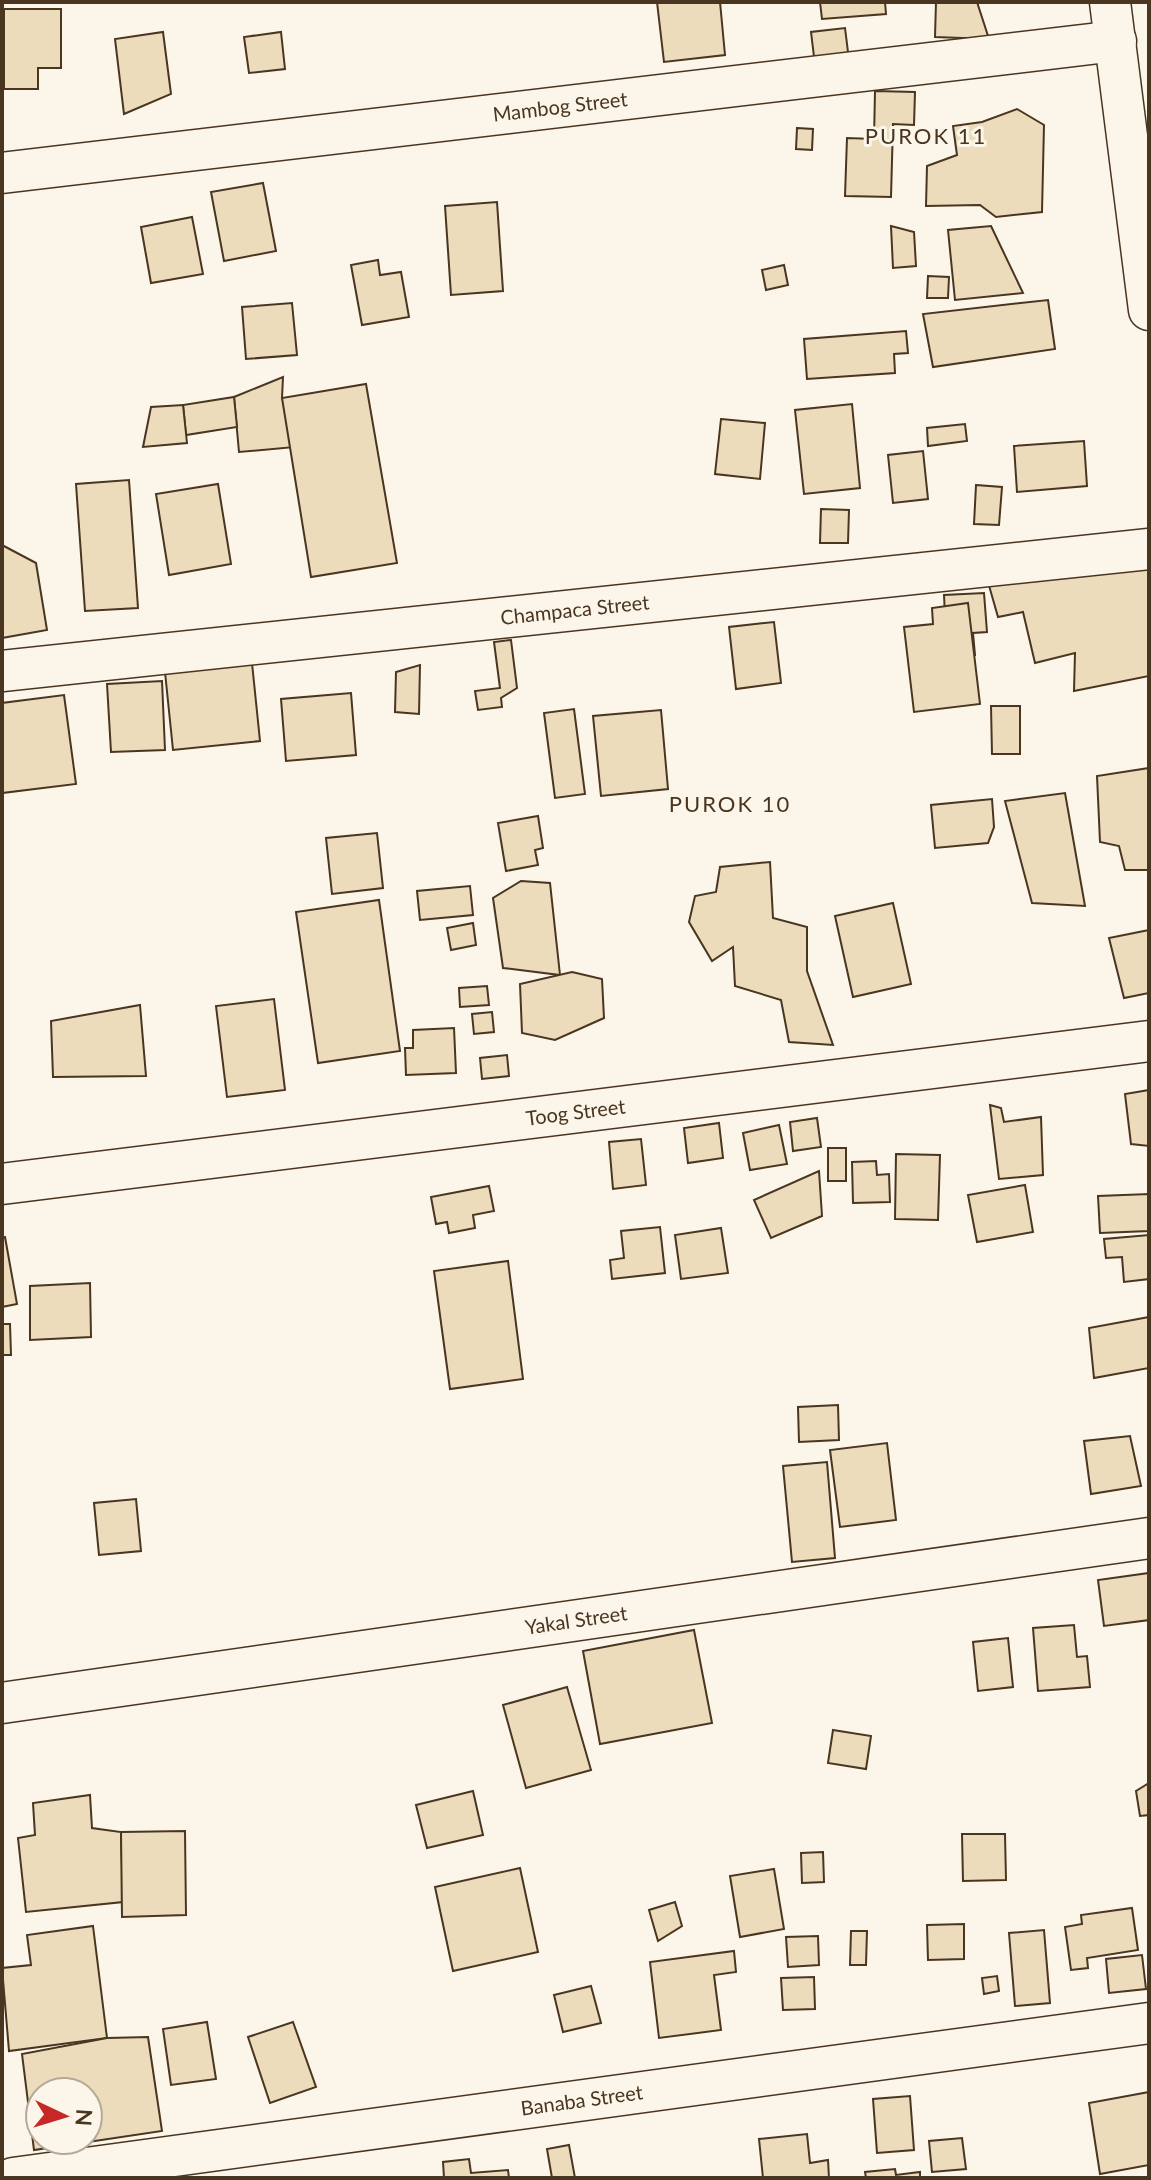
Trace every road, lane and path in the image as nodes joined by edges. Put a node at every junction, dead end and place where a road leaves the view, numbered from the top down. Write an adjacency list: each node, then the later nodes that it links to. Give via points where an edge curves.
1 (1110, 2): 2 (street)
2 (1116, 41): 3 (street, Mambog Street); 4 (street)
3 (2, 173)
4 (1149, 310)
5 (1149, 549): 6 (street, Champaca Street)
6 (2, 671)
7 (1149, 1041): 8 (street, Toog Street)
8 (2, 1184)
9 (1149, 1538): 10 (street, Yakal Street)
10 (2, 1703)
11 (1149, 2023): 12 (street, Banaba Street)
12 (13, 2178)

